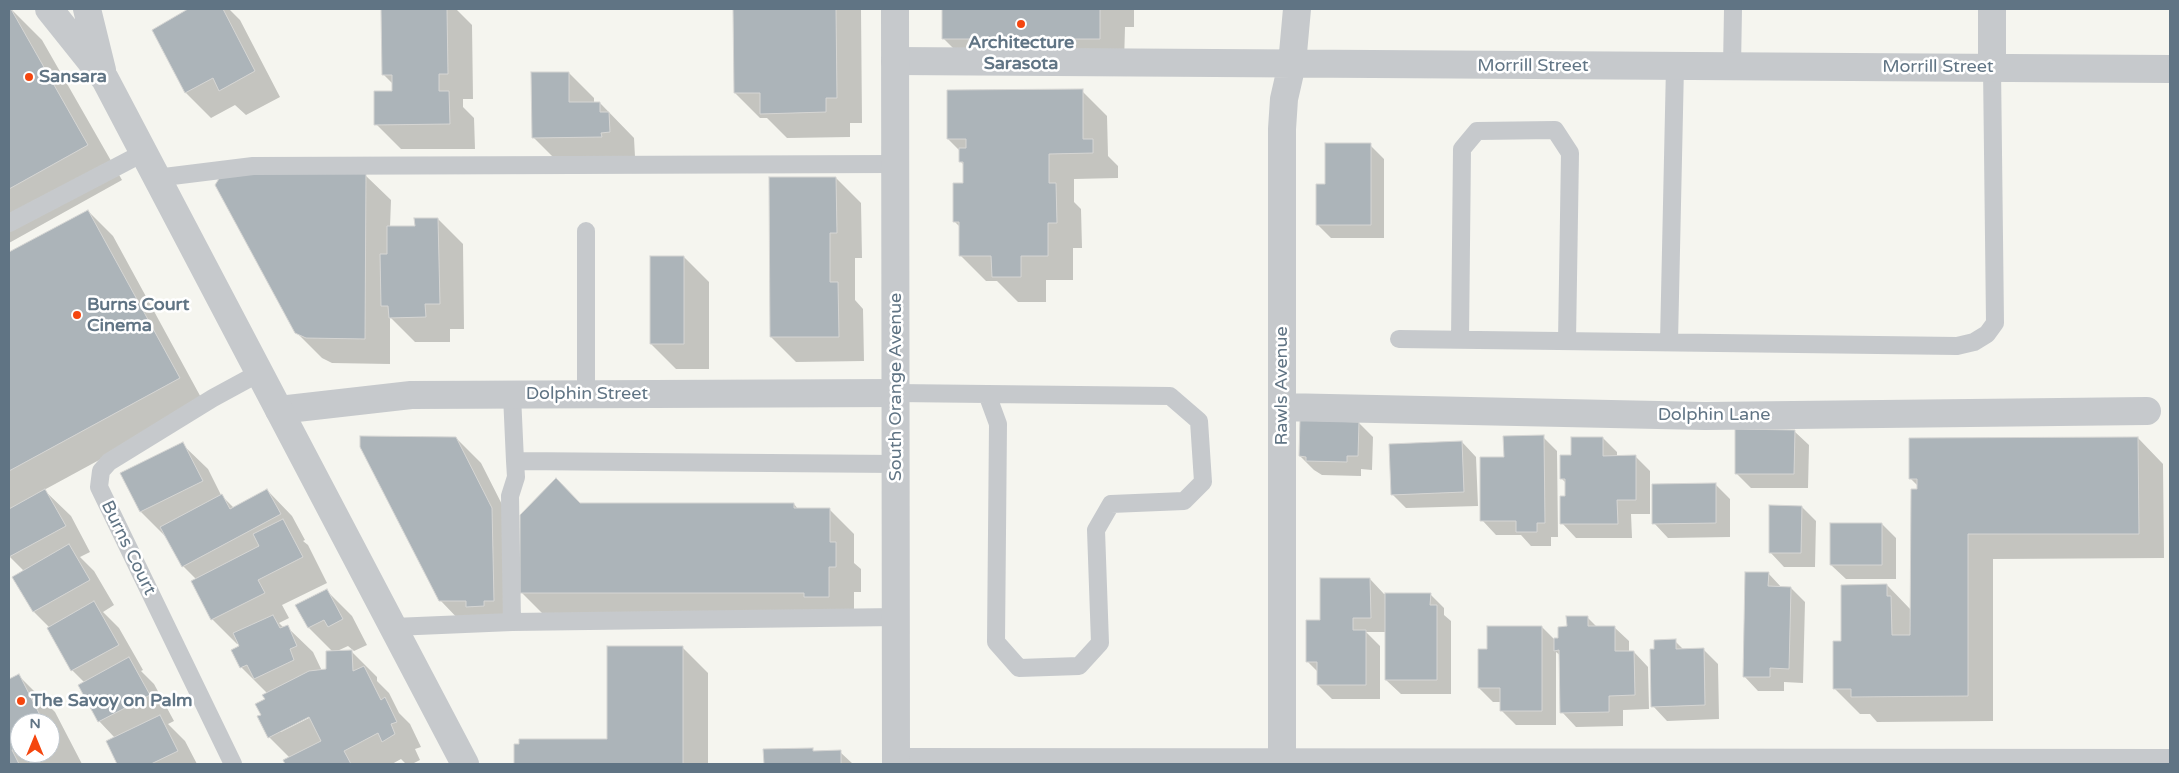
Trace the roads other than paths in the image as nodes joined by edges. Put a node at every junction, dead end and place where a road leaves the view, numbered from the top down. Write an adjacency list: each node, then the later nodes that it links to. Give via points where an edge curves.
1 (49, 9): 13 (street)
2 (87, 9): 13 (street)
3 (895, 9): 7 (street, South Orange Avenue)
4 (1297, 9): 8 (street, Rawls Avenue)
5 (1733, 9): 10 (lane)
6 (1992, 9): 11 (street)
7 (895, 61): 8 (street, Morrill Street); 15 (street, South Orange Avenue)
8 (1292, 64): 9 (street, Morrill Street); 28 (street, Rawls Avenue, via 1284,99 1282,128)
9 (1675, 66): 10 (street, Morrill Street); 22 (lane)
10 (1732, 67): 11 (street, Morrill Street)
11 (1992, 67): 12 (street, Morrill Street); 22 (lane, via 1995,323 1987,334 1974,342 1957,346)
12 (2170, 68)
13 (104, 79): 14 (street)
14 (143, 153): 16 (street); 17 (lane)
15 (895, 164): 16 (lane, via 253,166); 24 (street, South Orange Avenue)
16 (156, 178): 23 (street)
17 (9, 223)
18 (586, 231): 25 (lane)
19 (1399, 339): 20 (lane)
20 (1460, 340): 21 (lane); 21 (lane, via 1462,149 1477,131 1555,130 1570,153)
21 (1567, 341): 22 (lane)
22 (1669, 342)
23 (260, 373): 29 (street); 38 (lane, Burns Court, via 109,462 101,471 99,487)
24 (896, 393): 25 (street, Dolphin Street); 26 (lane); 32 (street, South Orange Avenue)
25 (586, 394): 27 (street, Dolphin Street)
26 (987, 394): 26 (lane, via 1170,396 1199,421 1203,482 1184,501 1111,504 1096,530 1100,643 1078,666 1018,668 996,642 998,424)
27 (512, 395): 29 (street, Dolphin Street, via 411,395); 31 (lane)
28 (1282, 407): 30 (street, Dolphin Lane, via 1705,416); 40 (street, Rawls Avenue)
29 (279, 410): 35 (street)
30 (2146, 411)
31 (514, 461): 32 (lane); 34 (lane, via 516,477 510,496)
32 (896, 464): 33 (street, South Orange Avenue)
33 (897, 617): 34 (lane); 36 (street, South Orange Avenue)
34 (512, 622): 35 (lane)
35 (394, 627): 39 (street)
36 (896, 763): 40 (street)
37 (2170, 763): 41 (street)
38 (233, 764)
39 (465, 764)
40 (1282, 764): 41 (street)
41 (1672, 764)

